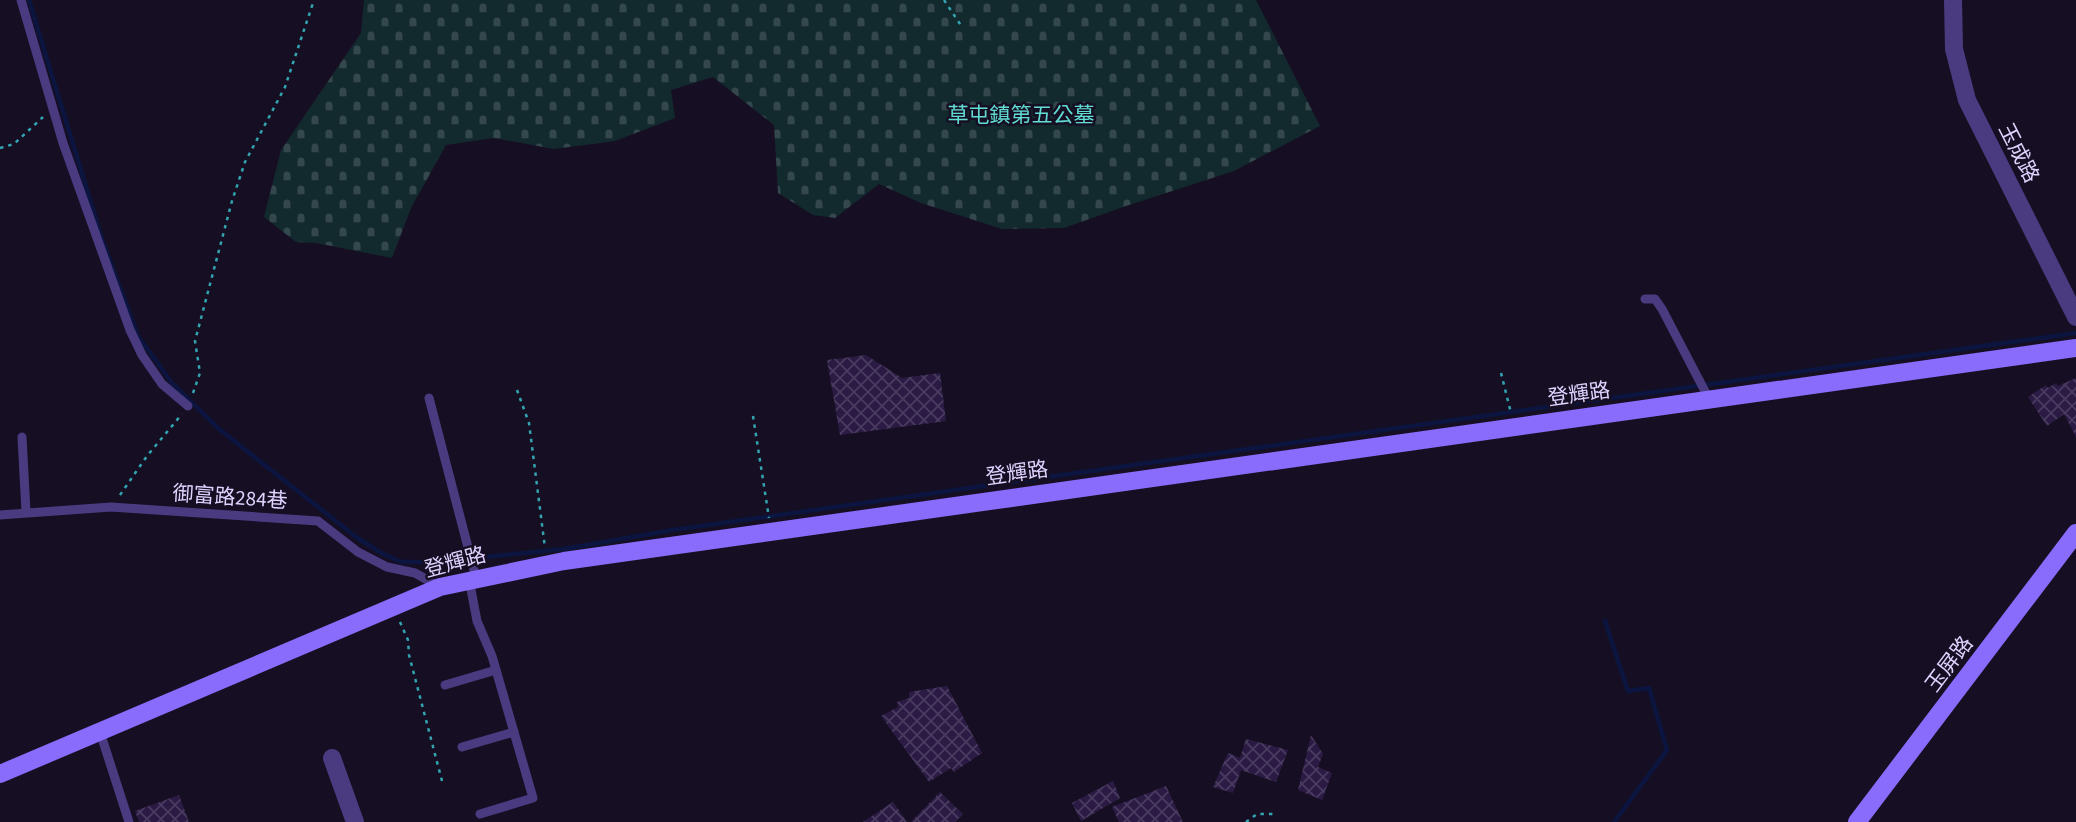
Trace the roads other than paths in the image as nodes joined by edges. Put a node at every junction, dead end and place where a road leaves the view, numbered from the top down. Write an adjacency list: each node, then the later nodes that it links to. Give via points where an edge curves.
1 (20, 0): 8 (lane, via 130,330 162,384)
2 (1953, 0): 4 (street, 玉成路, via 1954,50 1967,100)
3 (1645, 299): 7 (lane, via 1655,299 1662,309)
4 (2076, 317)
5 (2076, 348): 7 (street, 登輝路)
6 (429, 398): 13 (lane)
7 (1709, 399): 13 (street, 登輝路, via 771,531)
8 (188, 406)
9 (22, 437): 10 (lane)
10 (26, 512): 11 (lane, 御富路284巷); 14 (lane, 御富路284巷, via 111,507 318,521 368,557)
11 (0, 515)
12 (2076, 533): 25 (street, 玉屏路)
13 (472, 579): 14 (street, 登輝路); 15 (lane, via 477,621)
14 (440, 587): 17 (street, 登輝路)
15 (496, 670): 16 (lane); 18 (lane)
16 (445, 685)
17 (100, 732): 21 (street, 登輝路); 23 (lane)
18 (514, 732): 19 (lane); 22 (lane, via 533,798)
19 (462, 747)
20 (332, 758): 24 (street)
21 (0, 775)
22 (480, 814)
23 (129, 822)
24 (355, 822)
25 (1857, 822)

